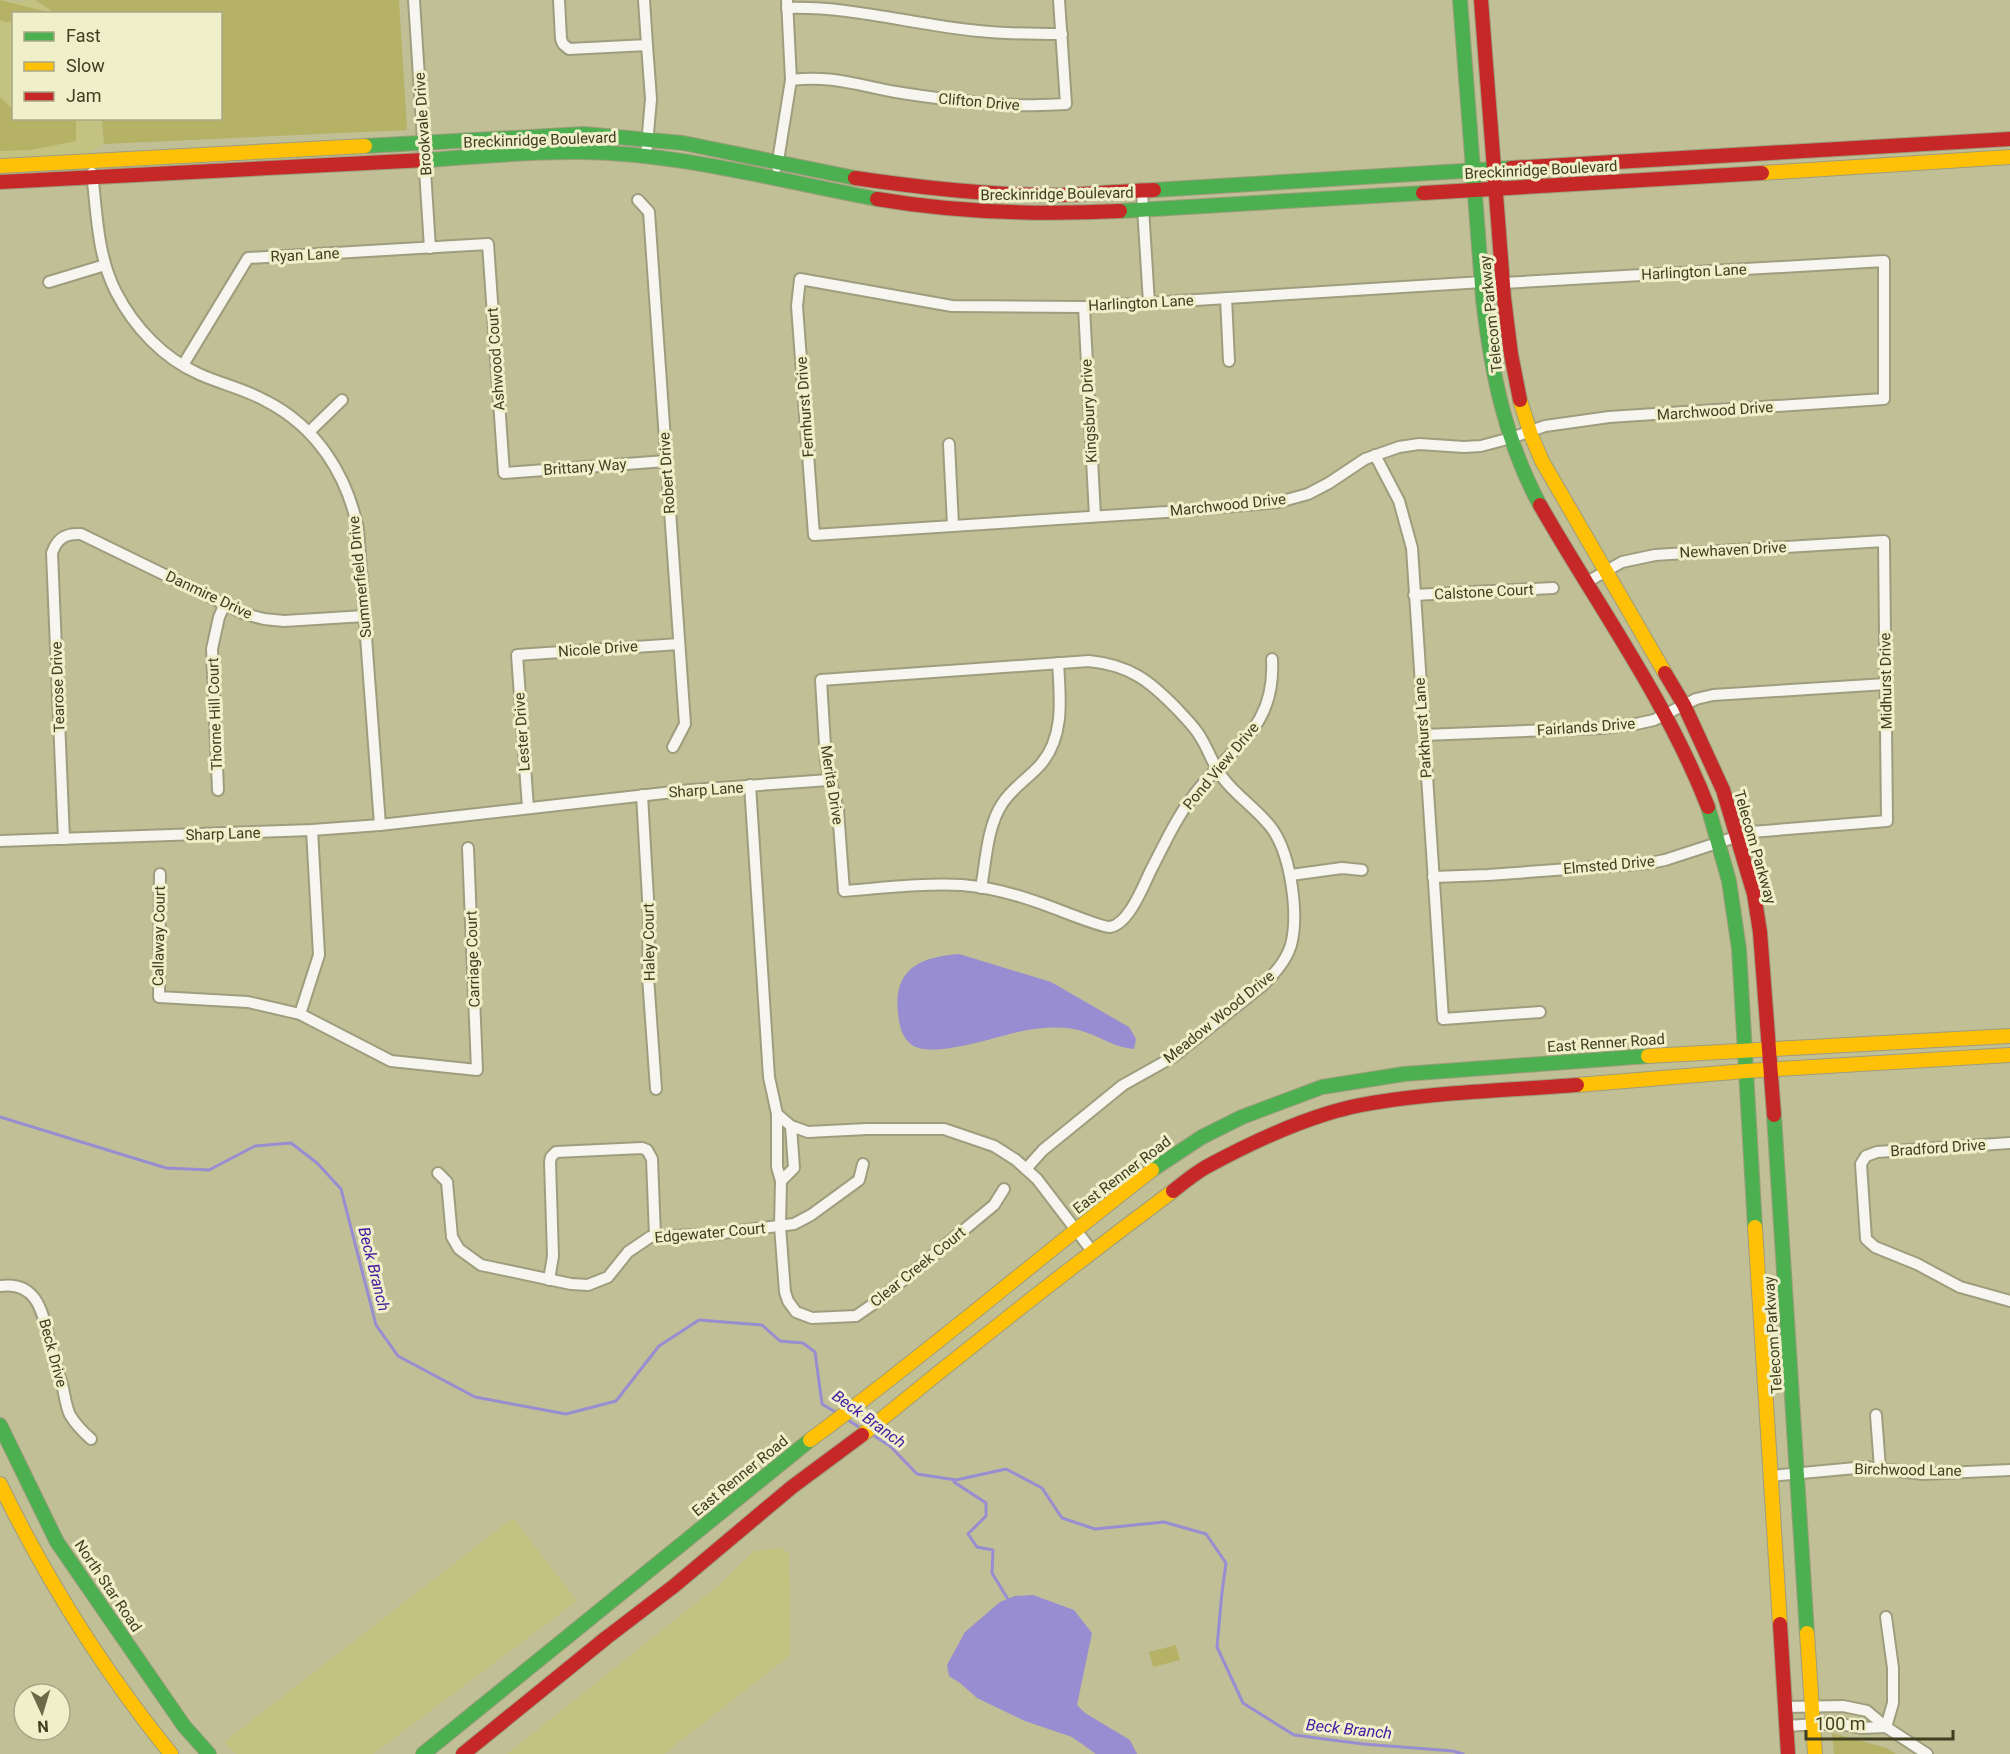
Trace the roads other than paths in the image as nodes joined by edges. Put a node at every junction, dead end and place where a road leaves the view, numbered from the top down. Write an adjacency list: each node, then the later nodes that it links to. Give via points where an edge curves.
1 (414, 0): 13 (street, Brookvale Drive)
2 (559, 0): 9 (street, via 562,44 569,49)
3 (644, 0): 9 (street)
4 (1059, 0): 8 (street, Clifton Drive)
5 (1460, 0): 22 (street, Telecom Parkway)
6 (1481, 0): 21 (street, Telecom Parkway)
7 (787, 4): 8 (street, via 979,31); 10 (street)
8 (1062, 34): 10 (street, Clifton Drive, via 1066,104 976,104 831,79)
9 (647, 45): 11 (street, via 651,99)
10 (791, 80): 19 (street)
11 (648, 139): 13 (street, Breckinridge Boulevard, via 584,134); 14 (street); 19 (street, Breckinridge Boulevard, via 697,145)
12 (2010, 139): 15 (street, Breckinridge Boulevard)
13 (424, 144): 17 (street, Brookvale Drive); 18 (street, Breckinridge Boulevard)
14 (646, 156): 17 (street, Breckinridge Boulevard, via 580,153); 25 (street, Breckinridge Boulevard)
15 (1741, 156): 21 (street, Breckinridge Boulevard); 23 (street)
16 (2010, 157): 23 (street, Breckinridge Boulevard)
17 (425, 160): 24 (street, Breckinridge Boulevard); 33 (street, Brookvale Drive)
18 (91, 161): 20 (street, Breckinridge Boulevard); 24 (street, Summerfield Drive)
19 (777, 163): 25 (street); 29 (street, Breckinridge Boulevard, via 921,188 1012,195)
20 (0, 166)
21 (1495, 171): 22 (street, Breckinridge Boulevard); 28 (street, Telecom Parkway)
22 (1473, 172): 27 (street, Telecom Parkway); 29 (street, Breckinridge Boulevard)
23 (1742, 174): 28 (street, Breckinridge Boulevard)
24 (93, 178): 26 (street, Breckinridge Boulevard); 35 (street, Summerfield Drive)
25 (775, 180): 31 (street, Breckinridge Boulevard, via 921,207 993,213)
26 (0, 182)
27 (1474, 190): 28 (street, Breckinridge Boulevard); 31 (street, Breckinridge Boulevard); 38 (street, Telecom Parkway)
28 (1496, 190): 39 (street, Telecom Parkway)
29 (1142, 192): 31 (street)
30 (638, 200): 51 (street, Robert Drive, via 649,212)
31 (1143, 210): 41 (street)
32 (488, 244): 33 (street, Ryan Lane); 52 (street, Ashwood Court)
33 (430, 248): 44 (street, Ryan Lane, via 249,258)
34 (1884, 261): 39 (street, Harlington Lane); 47 (street, Marchwood Drive, via 1884,399 1609,417 1563,422)
35 (105, 265): 37 (street); 44 (street, Summerfield Drive, via 116,292 142,332)
36 (800, 279): 42 (street, Harlington Lane, via 952,306); 55 (street, Fernhurst Drive, via 797,306)
37 (49, 282)
38 (1483, 282): 40 (street, Harlington Lane); 48 (street, Telecom Parkway, via 1491,362)
39 (1504, 283): 47 (street, Telecom Parkway, via 1508,342)
40 (1226, 298): 41 (street, Harlington Lane); 43 (street)
41 (1149, 303): 42 (street, Harlington Lane)
42 (1084, 307): 53 (street, Kingsbury Drive)
43 (1229, 361)
44 (183, 366): 46 (street, Summerfield Drive, via 266,400)
45 (342, 400): 46 (street)
46 (309, 432): 63 (street, Summerfield Drive, via 338,471 355,514)
47 (1529, 432): 48 (street, Marchwood Drive); 58 (street, Telecom Parkway)
48 (1511, 438): 50 (street, Marchwood Drive, via 1481,446 1419,444); 59 (street, Telecom Parkway, via 1536,495)
49 (949, 444): 54 (street)
50 (1375, 455): 53 (street, Marchwood Drive, via 1329,483 1290,500); 61 (street, Parkhurst Lane, via 1406,520)
51 (666, 461): 52 (street, Brittany Way); 64 (street, Robert Drive)
52 (504, 473)
53 (1095, 516): 54 (street, Marchwood Drive)
54 (953, 525): 55 (street, Marchwood Drive)
55 (814, 535)
56 (62, 537): 62 (street, Danmire Drive, via 81,534); 84 (street, Tearose Drive, via 52,553)
57 (1884, 541): 58 (street, Newhaven Drive, via 1655,555 1622,562); 69 (street, Midhurst Drive)
58 (1606, 572): 59 (street, Newhaven Drive); 70 (street, Telecom Parkway)
59 (1587, 582): 71 (street, Telecom Parkway)
60 (1553, 588): 61 (street, Calstone Court)
61 (1414, 595): 72 (street, Parkhurst Lane)
62 (225, 604): 63 (street, Danmire Drive, via 245,614 284,621); 77 (street, Thorne Hill Court, via 212,649)
63 (365, 616): 81 (street, Summerfield Drive)
64 (679, 644): 65 (street, Nicole Drive); 73 (street, Robert Drive, via 685,724)
65 (517, 655): 79 (street, Lester Drive)
66 (1272, 659): 74 (street, Pond View Drive, via 1271,687 1259,722)
67 (1058, 663): 68 (street, Meadow Wood Drive); 74 (street, Meadow Wood Drive, via 1103,662 1137,674 1155,686 1194,727); 92 (street, via 1058,727 1042,763 1002,804 990,836)
68 (821, 680): 75 (street, Merita Drive)
69 (1886, 684): 70 (street, Fairlands Drive, via 1713,695); 80 (street, Midhurst Drive)
70 (1684, 705): 71 (street, Fairlands Drive); 83 (street, Telecom Parkway, via 1723,790)
71 (1665, 715): 72 (street, Fairlands Drive, via 1603,728); 86 (street, Telecom Parkway, via 1697,782)
72 (1424, 735): 91 (street, Parkhurst Lane)
73 (674, 747)
74 (1217, 770): 90 (street, Meadow Wood Drive, via 1272,830 1283,848); 92 (street, Pond View Drive, via 1177,819 1120,923 1105,927 1036,901)
75 (829, 780): 76 (street); 92 (street, Merita Drive, via 838,810 844,891 962,885)
76 (750, 785): 78 (street, Sharp Lane); 102 (street, Sharp Lane, via 769,1077)
77 (218, 790)
78 (642, 795): 79 (street, Sharp Lane); 101 (street, Haley Court)
79 (528, 808): 81 (street, Sharp Lane)
80 (1887, 821): 83 (street, Elmsted Drive)
81 (380, 825): 82 (street, Sharp Lane)
82 (312, 830): 84 (street, Sharp Lane); 94 (street, via 319,955)
83 (1737, 835): 86 (street, Elmsted Drive); 96 (street, Telecom Parkway, via 1760,932)
84 (64, 839): 85 (street, Sharp Lane)
85 (0, 842)
86 (1718, 842): 91 (street, Elmsted Drive, via 1650,863); 97 (street, Telecom Parkway, via 1733,899 1743,991)
87 (468, 848): 94 (street, Carriage Court, via 477,1070 391,1062)
88 (1362, 870): 90 (street, via 1342,868)
89 (160, 874): 94 (street, Callaway Court, via 159,997 248,1002)
90 (1291, 875): 106 (street, Meadow Wood Drive, via 1294,928 1291,945 1276,972 1173,1057 1123,1085 1042,1150)
91 (1433, 877): 93 (street, Parkhurst Lane, via 1443,1019)
92 (981, 888)
93 (1540, 1012)
94 (300, 1014)
95 (2010, 1036): 96 (street, East Renner Road)
96 (1770, 1050): 97 (street, East Renner Road); 99 (street, Telecom Parkway)
97 (1744, 1052): 100 (street, Telecom Parkway); 111 (street, East Renner Road, via 1404,1074 1322,1087 1242,1117 1202,1137)
98 (2010, 1056): 99 (street)
99 (1771, 1070): 100 (street); 124 (street, Telecom Parkway)
100 (1746, 1071): 113 (street, via 1403,1099 1335,1112 1275,1133 1204,1168); 125 (street, Telecom Parkway)
101 (656, 1089)
102 (777, 1114): 103 (street); 108 (street, Sharp Lane, via 777,1167)
103 (791, 1126): 106 (street, via 808,1132 944,1129 994,1146); 108 (street, via 794,1168)
104 (2010, 1143): 117 (street, Bradford Drive, via 1877,1152 1866,1156 1861,1164 1866,1239 1875,1247 1960,1287)
105 (863, 1164): 110 (street, Edgewater Court, via 859,1180 811,1215)
106 (1026, 1168): 111 (street)
107 (438, 1173): 114 (street, Edgewater Court, via 447,1182 452,1237 459,1249 481,1265)
108 (781, 1181): 110 (street, Sharp Lane)
109 (1004, 1188): 116 (street, Clear Creek Court, via 994,1204 856,1316 812,1318 796,1312)
110 (780, 1226): 112 (street, Edgewater Court); 116 (street, Sharp Lane)
111 (1077, 1228): 113 (street); 121 (street, East Renner Road)
112 (655, 1236): 114 (street, Edgewater Court, via 628,1251 613,1273 595,1284); 114 (street, via 652,1159 647,1150 560,1151 550,1162 553,1256)
113 (1092, 1251): 127 (street, via 847,1448)
114 (549, 1280)
115 (0, 1286): 120 (street, Beck Drive, via 20,1286 38,1305 69,1412 76,1426)
116 (788, 1301)
117 (2010, 1301)
118 (1876, 1415): 122 (street)
119 (0, 1425): 141 (street, North Star Road, via 57,1542 184,1726)
120 (91, 1439)
121 (777, 1466): 127 (street); 129 (street, East Renner Road)
122 (1880, 1468): 123 (street, Birchwood Lane, via 1923,1474); 124 (street, Birchwood Lane)
123 (2010, 1470)
124 (1798, 1474): 125 (street, Birchwood Lane); 131 (street, Telecom Parkway)
125 (1771, 1476): 132 (street, Telecom Parkway)
126 (0, 1484): 140 (street, via 76,1622 139,1715)
127 (792, 1487): 130 (street, via 674,1587)
128 (1886, 1617): 136 (street, via 1893,1703)
129 (518, 1678): 130 (street); 142 (street, East Renner Road)
130 (532, 1698): 143 (street)
131 (1813, 1706): 132 (street); 133 (street); 134 (street, Telecom Parkway)
132 (1785, 1707): 135 (street, Telecom Parkway)
133 (1857, 1709): 136 (street, via 1867,1711); 137 (street)
134 (1814, 1724): 135 (street); 137 (street); 138 (street, Telecom Parkway)
135 (1786, 1725): 139 (street, Telecom Parkway)
136 (1886, 1726): 137 (street); 144 (street)
137 (1855, 1727)
138 (1814, 1747)
139 (1788, 1752)
140 (171, 1754)
141 (209, 1754)
142 (423, 1754)
143 (463, 1754)
144 (1926, 1754)

